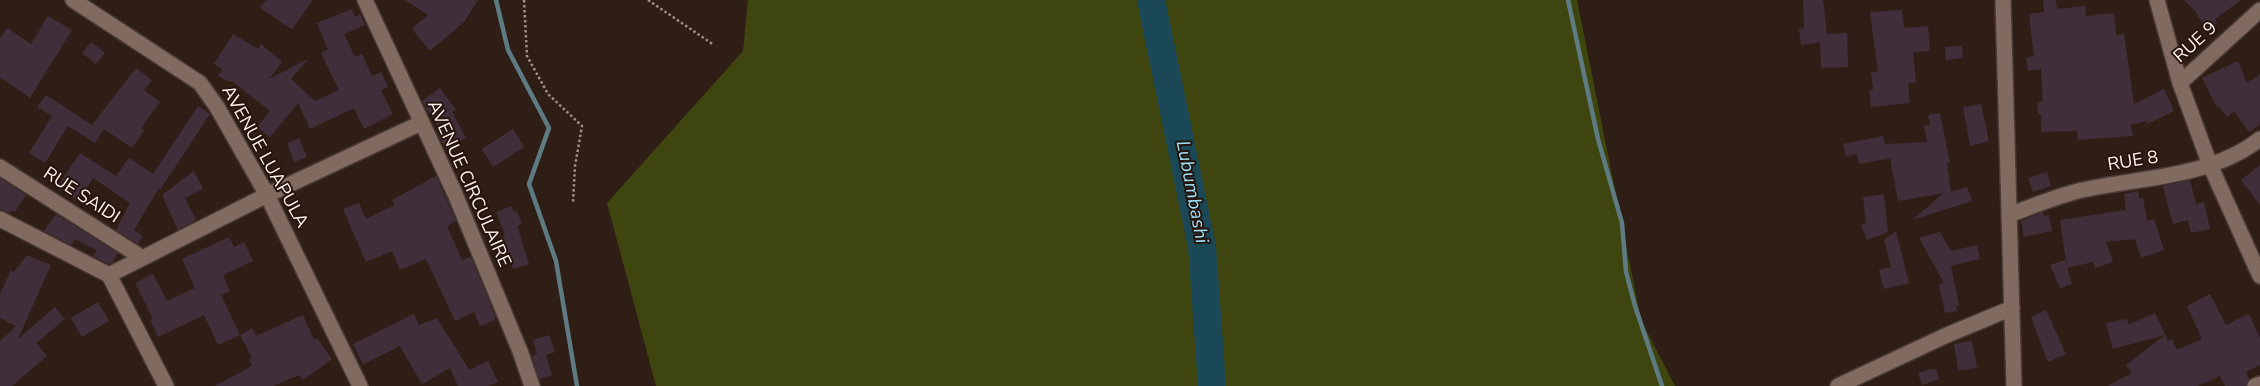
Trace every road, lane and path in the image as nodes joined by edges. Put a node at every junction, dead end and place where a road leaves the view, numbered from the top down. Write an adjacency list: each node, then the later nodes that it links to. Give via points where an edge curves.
1 (73, 0): 14 (street, AVENUE LUAPULA, via 200,83 218,107)
2 (365, 0): 10 (street, AVENUE CIRCULAIRE)
3 (524, 0): 15 (path, via 527,56 548,94 582,126)
4 (648, 0): 8 (path)
5 (2003, 0): 16 (street)
6 (2157, 0): 9 (street)
7 (2260, 10): 9 (street, RUE 9)
8 (714, 45)
9 (2180, 83): 12 (street)
10 (421, 123): 14 (street); 25 (street, AVENUE CIRCULAIRE, via 455,194)
11 (2260, 139): 12 (street, RUE 8, via 2244,152)
12 (2210, 165): 16 (street, RUE 8, via 2081,191); 20 (street)
13 (0, 166): 18 (street, RUE SAIDI)
14 (267, 195): 18 (street); 24 (street, AVENUE LUAPULA)
15 (573, 203)
16 (2009, 215): 21 (street)
17 (0, 219): 19 (street)
18 (141, 257): 19 (street)
19 (109, 275): 23 (street)
20 (2260, 276)
21 (2012, 308): 26 (street); 27 (street)
22 (2260, 384): 28 (street)
23 (166, 386)
24 (360, 386)
25 (532, 386)
26 (1838, 386)
27 (2014, 386)
28 (2255, 386)

